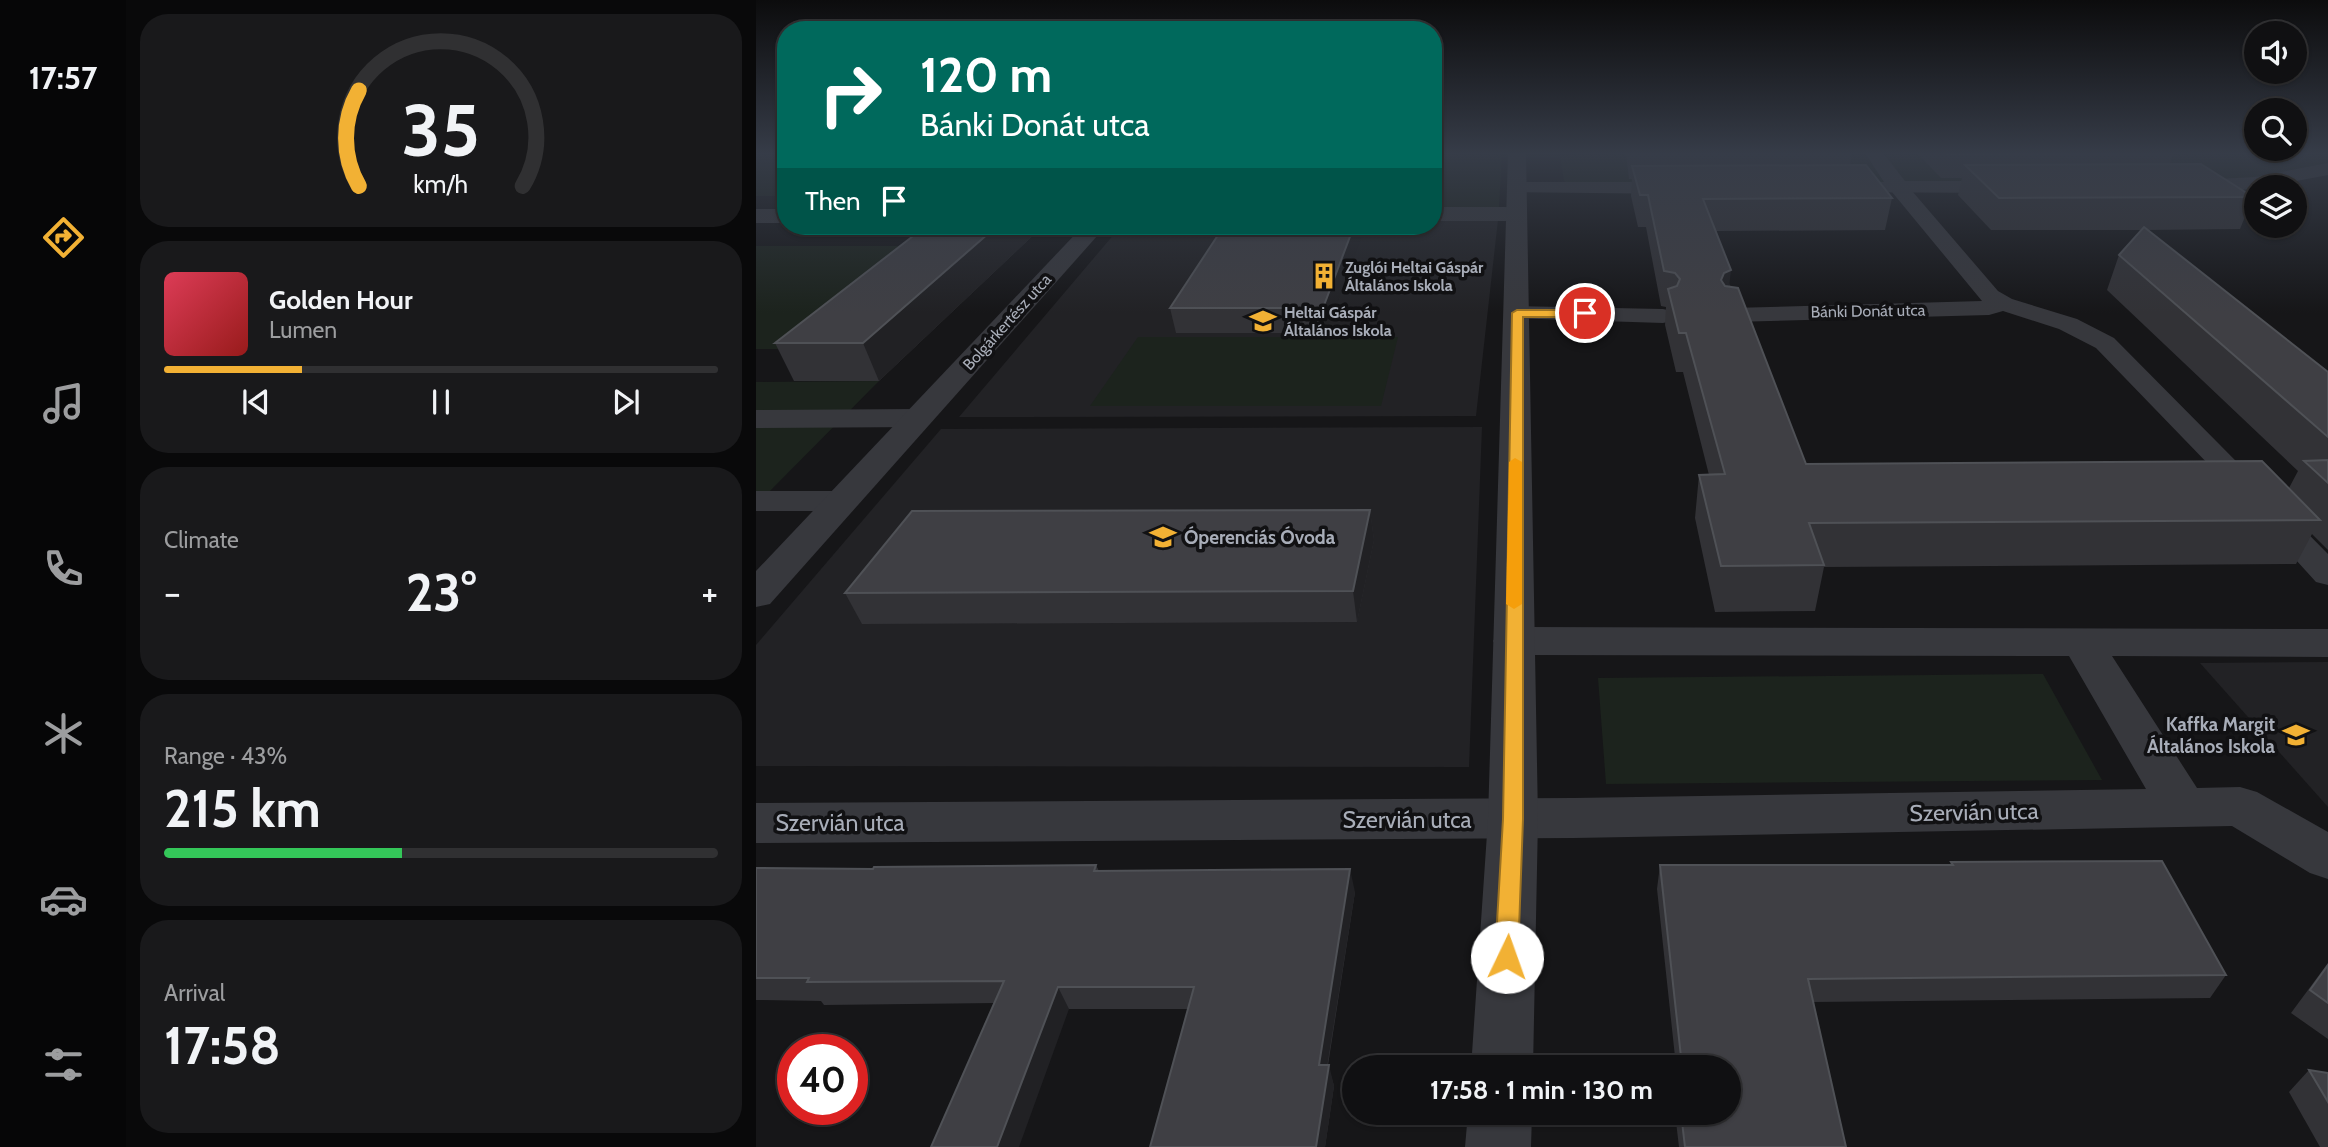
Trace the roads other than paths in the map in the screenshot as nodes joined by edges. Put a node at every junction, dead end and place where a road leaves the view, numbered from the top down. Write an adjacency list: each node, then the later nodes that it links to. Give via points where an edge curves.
1 (1517, 207): 7 (street)
2 (1915, 207): 6 (lane, via 1990,296)
3 (756, 216): 4 (street)
4 (777, 216)
5 (1087, 235): 10 (street, Bolgárkertész utca)
6 (2004, 304): 8 (lane, Bánki Donát utca); 14 (lane, via 2067,324 2105,343)
7 (1517, 313): 9 (lane); 16 (street)
8 (1731, 315)
9 (1663, 316)
10 (919, 418): 11 (lane); 13 (street, Bolgárkertész utca)
11 (756, 419)
12 (756, 501): 13 (lane)
13 (843, 501): 15 (street, Bolgárkertész utca)
14 (2328, 574)
15 (756, 595)
16 (1514, 641): 18 (street); 20 (street)
17 (2328, 643): 18 (street)
18 (2083, 644): 19 (street)
19 (2183, 808): 20 (street, Szervián utca); 22 (street, Szervián utca, via 2239,806)
20 (1513, 819): 21 (street, Szervián utca); 23 (street)
21 (756, 823)
22 (2328, 858)
23 (1503, 1055)
24 (1499, 1125): 25 (street)
25 (1498, 1147)

